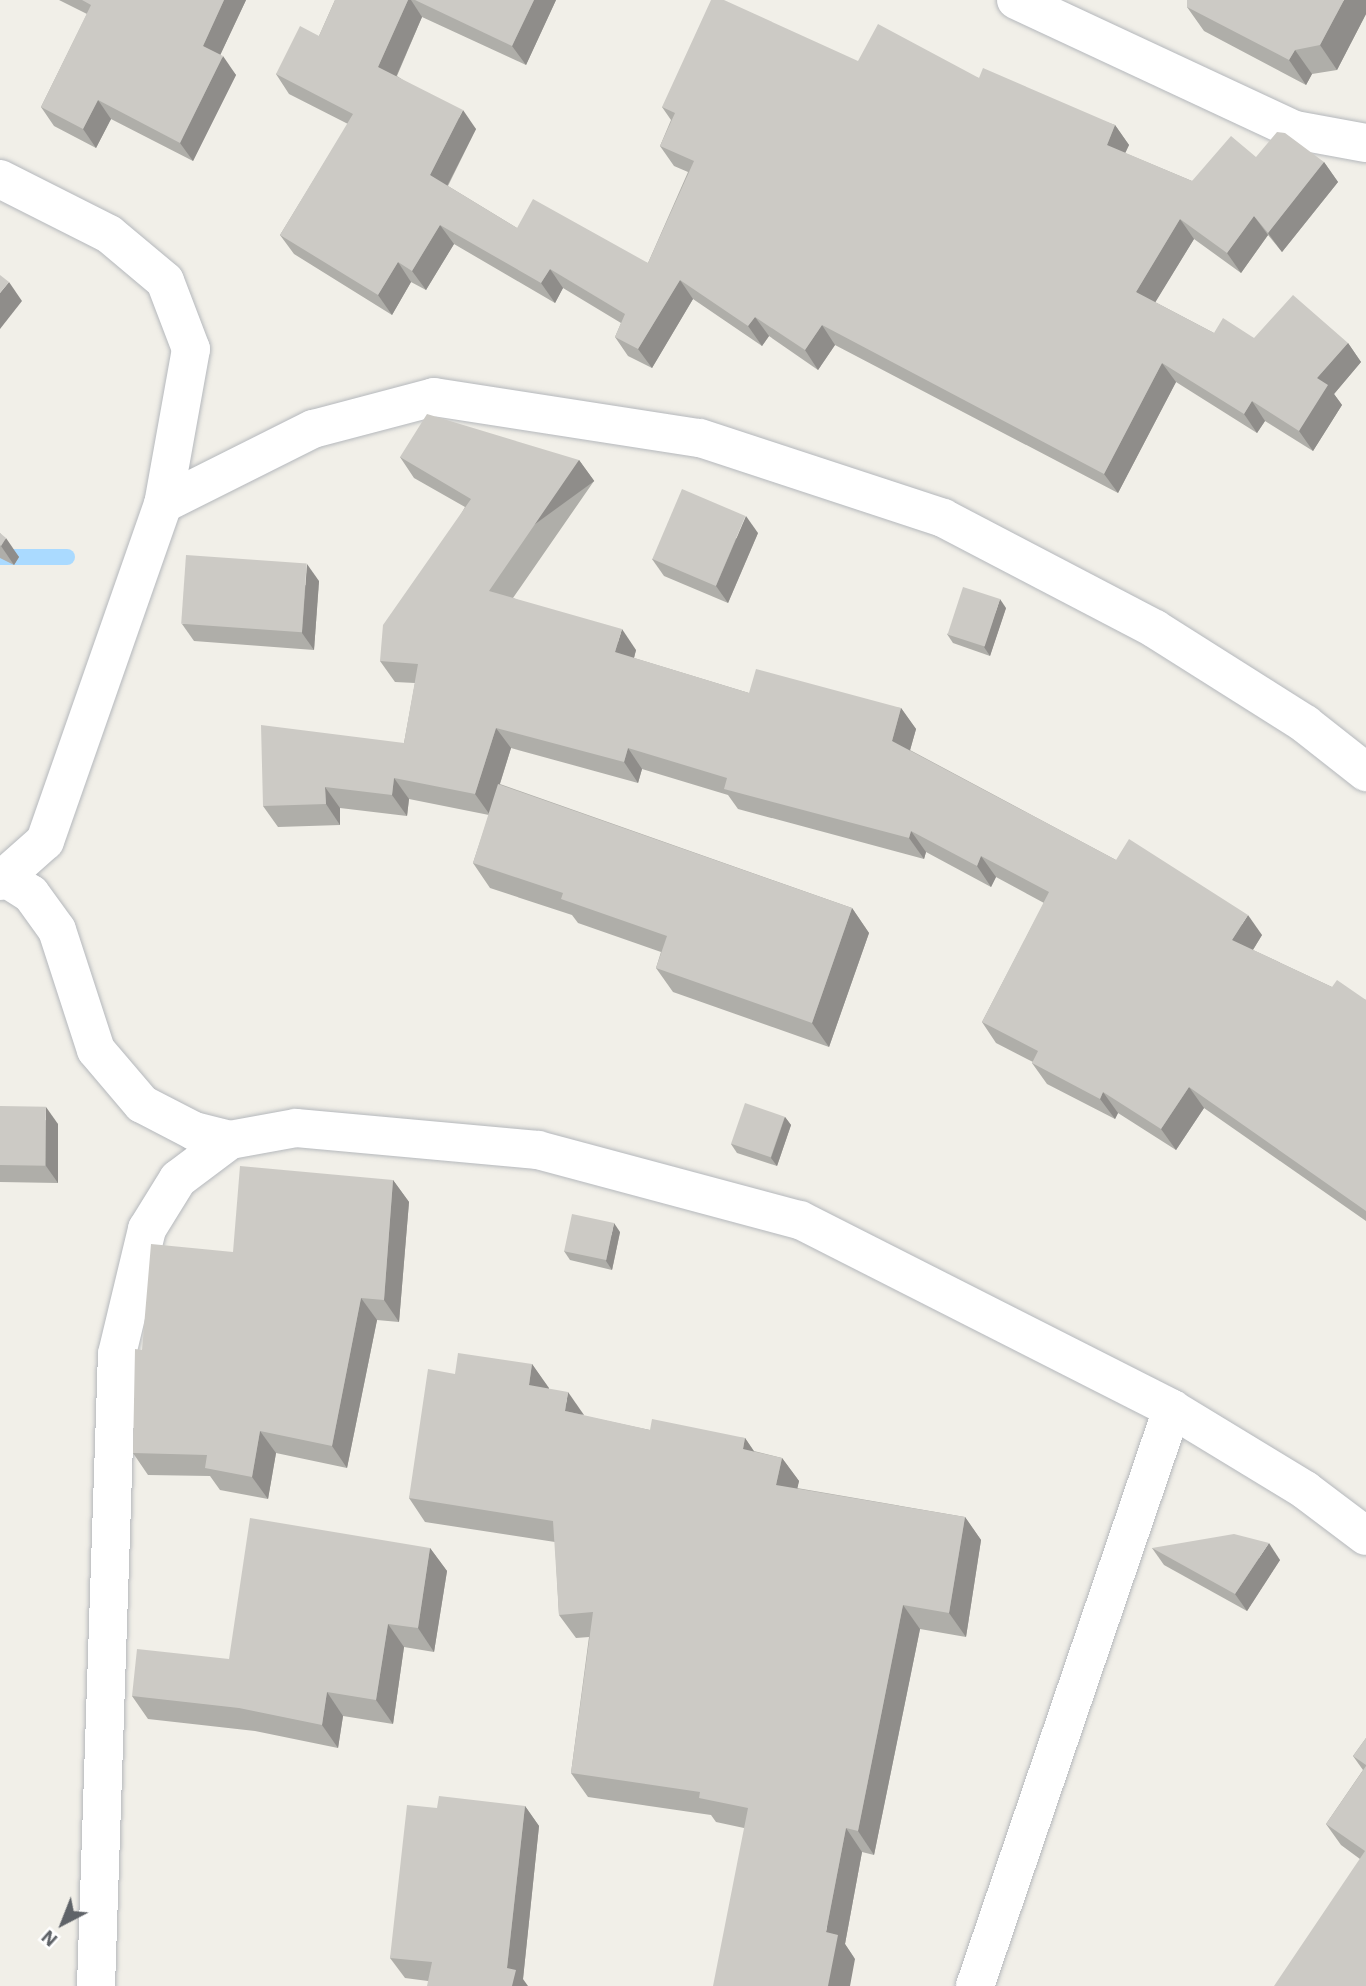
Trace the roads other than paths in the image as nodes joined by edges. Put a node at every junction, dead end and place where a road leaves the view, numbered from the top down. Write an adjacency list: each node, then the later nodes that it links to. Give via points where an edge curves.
1 (1016, 0): 2 (street, via 1295,130)
2 (1366, 143)
3 (0, 179): 4 (street, via 109,234 165,281 191,349)
4 (163, 504): 5 (street, via 313,429 434,397 700,438 943,518 1154,629 1305,724); 6 (street, via 45,841)
5 (1366, 772)
6 (4, 880): 7 (street, via 31,894 57,930 96,1050 126,1086 142,1104 194,1131)
7 (230, 1139): 8 (street, via 296,1128 538,1150 800,1220); 10 (street, via 178,1178 147,1229 117,1354)
8 (1172, 1409): 9 (street, via 1305,1490); 11 (street)
9 (1366, 1536)
10 (96, 1986)
11 (975, 1986)

